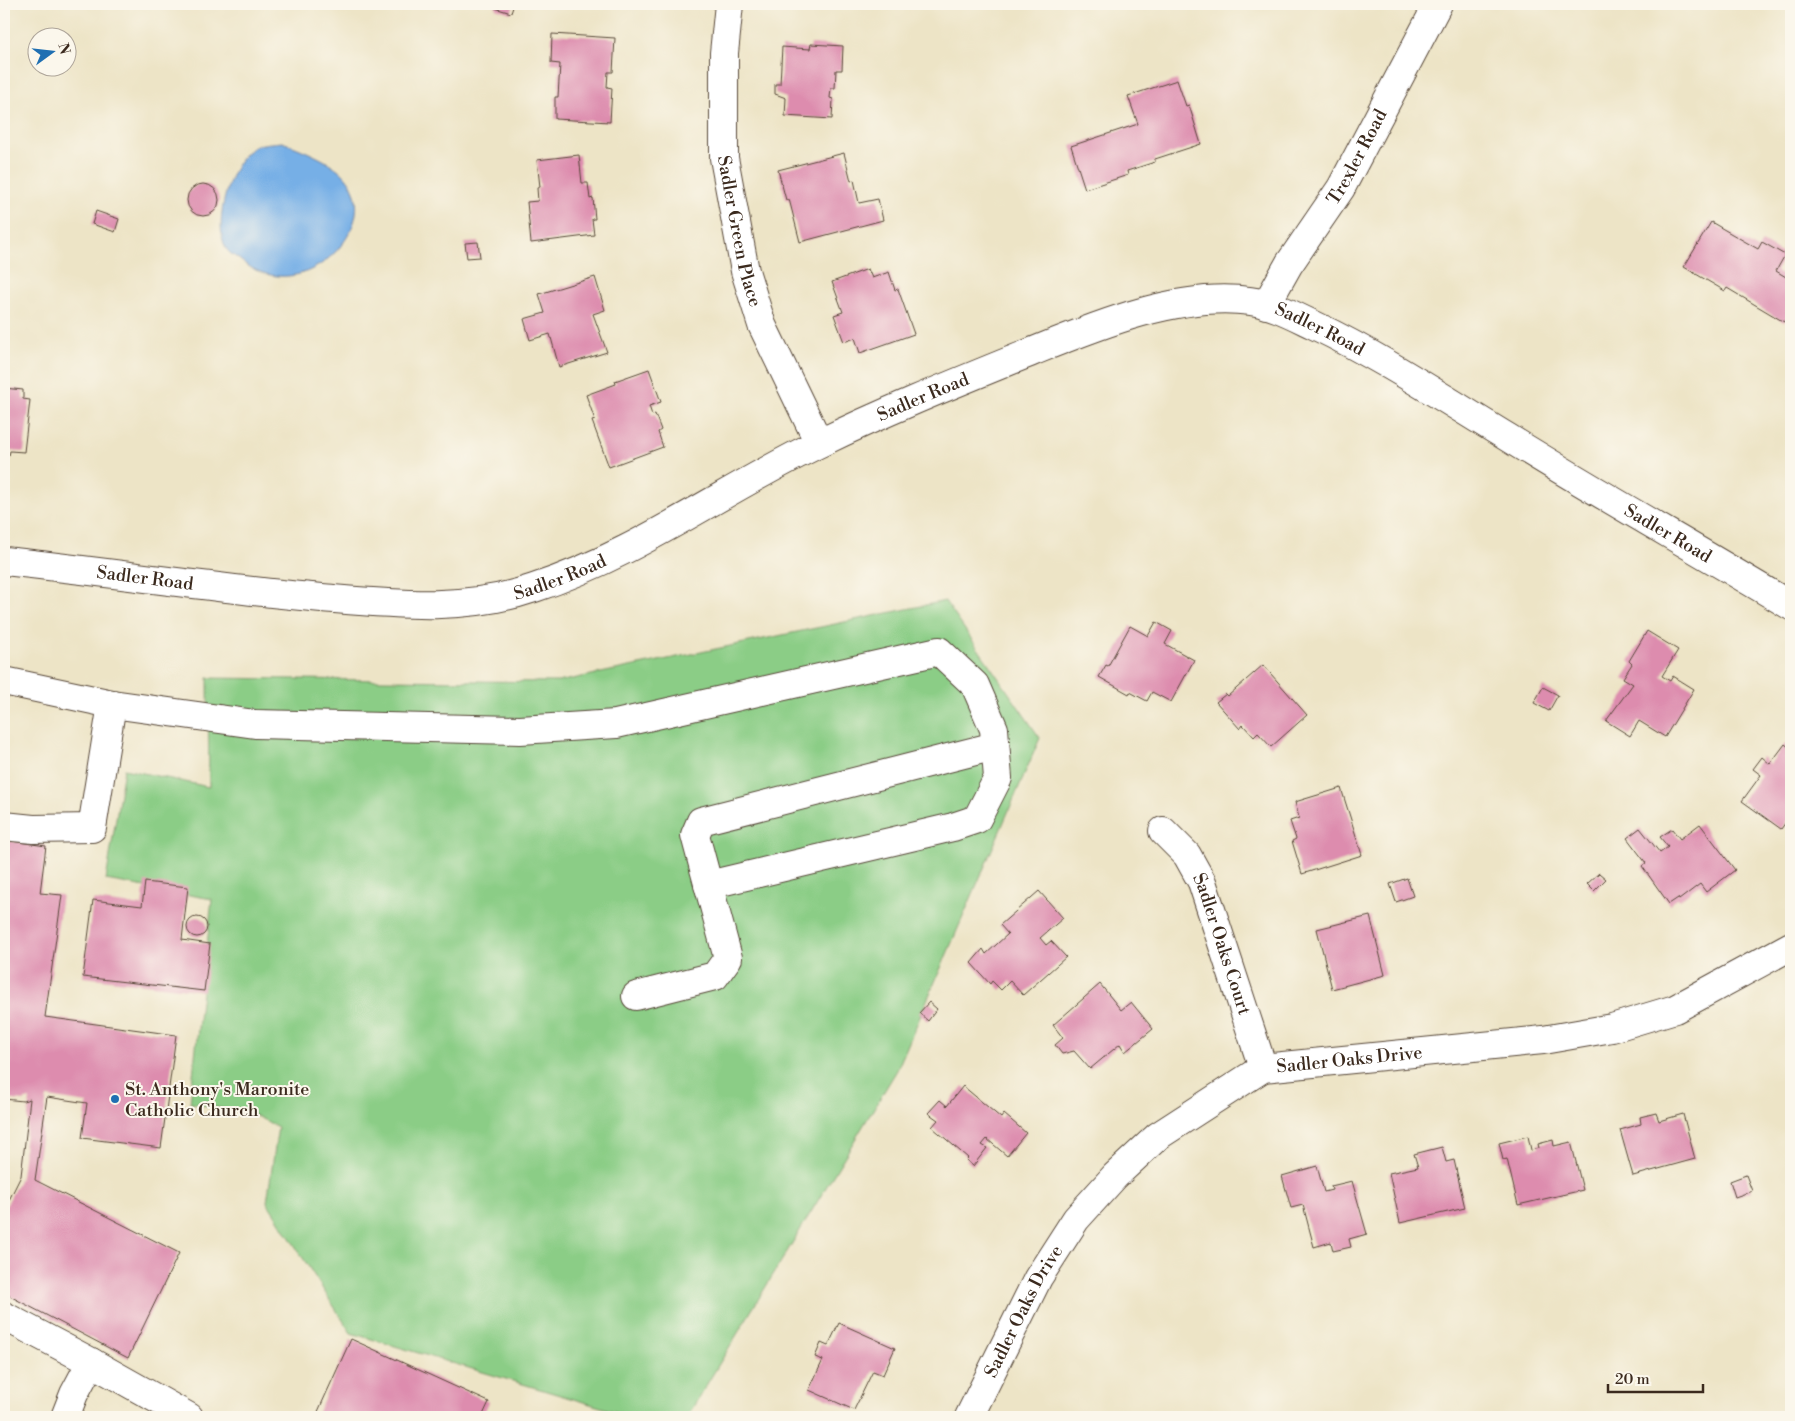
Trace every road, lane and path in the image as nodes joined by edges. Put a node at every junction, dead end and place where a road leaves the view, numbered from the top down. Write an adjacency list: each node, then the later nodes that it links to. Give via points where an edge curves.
1 (729, 4): 4 (street, Sadler Green Place, via 724,53 724,158 745,272 762,325)
2 (1438, 4): 3 (street, Trexler Road, via 1341,188 1289,264)
3 (1266, 305): 4 (street, Sadler Road, via 1216,300 1147,312 1075,335); 6 (street, Sadler Road, via 1360,347)
4 (819, 443): 5 (street, Sadler Road, via 607,558 534,589 476,602 423,606 276,594)
5 (4, 561)
6 (1791, 606)
7 (4, 681): 8 (street)
8 (112, 704): 9 (street, via 255,724 520,730 616,724 939,651 975,685 994,729); 10 (street, via 92,828)
9 (995, 746): 12 (street, via 998,778 977,819); 12 (street, via 701,821 695,836)
10 (4, 826)
11 (1163, 831): 15 (street, Sadler Oaks Court, via 1187,855 1202,882)
12 (708, 885): 14 (street, via 728,958 715,976)
13 (1791, 946): 15 (street, Sadler Oaks Drive, via 1675,1009 1612,1028 1543,1040)
14 (636, 996)
15 (1263, 1068): 20 (street, Sadler Oaks Drive, via 1158,1136 1076,1219 1038,1278)
16 (4, 1316): 17 (street)
17 (91, 1362): 18 (street); 19 (street)
18 (65, 1417)
19 (190, 1417)
20 (969, 1417)

